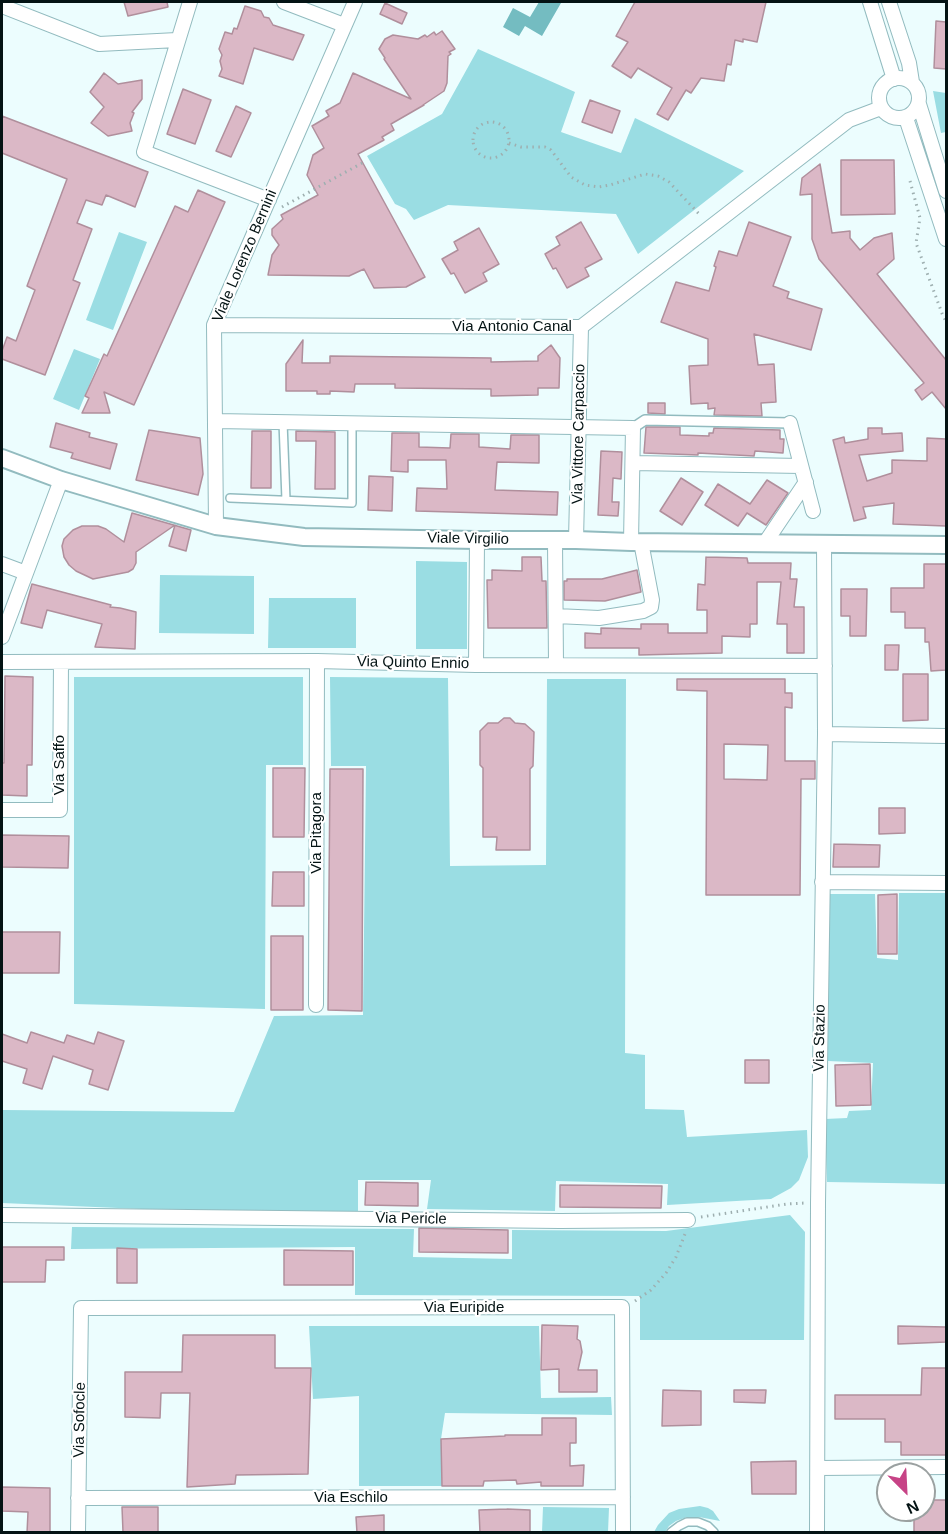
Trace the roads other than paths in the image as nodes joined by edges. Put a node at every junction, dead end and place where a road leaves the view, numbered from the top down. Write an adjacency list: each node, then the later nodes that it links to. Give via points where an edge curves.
1 (190, 2): 8 (street)
2 (284, 2): 7 (street)
3 (355, 2): 7 (street, Viale Lorenzo Bernini)
4 (870, 2): 9 (street)
5 (889, 2): 10 (street)
6 (2, 6): 8 (street, via 99,44)
7 (344, 25): 15 (street, Viale Lorenzo Bernini)
8 (177, 40): 15 (street, via 144,152)
9 (894, 79): 10 (street); 12 (street, via 880,90)
10 (912, 82): 11 (street, via 919,92)
11 (919, 104): 13 (street); 14 (street)
12 (881, 108): 13 (street, via 889,116); 18 (street, Via Antonio Canal, via 849,120)
13 (906, 118): 16 (street)
14 (946, 191)
15 (269, 200): 17 (street, Viale Lorenzo Bernini)
16 (946, 239)
17 (214, 325): 18 (street, Via Antonio Canal); 19 (street, Viale Lorenzo Bernini)
18 (580, 327): 23 (street, Via Vittore Carpaccio)
19 (215, 421): 20 (street); 33 (street, Viale Lorenzo Bernini)
20 (283, 422): 21 (street); 31 (lane)
21 (352, 423): 23 (street); 31 (lane, via 352,503)
22 (790, 423): 24 (street, via 645,420); 27 (street)
23 (579, 427): 24 (street); 36 (street, Via Vittore Carpaccio)
24 (633, 428): 26 (street)
25 (2, 458): 28 (street, Viale Virgilio)
26 (633, 463): 27 (street); 37 (street)
27 (801, 466): 29 (street)
28 (61, 480): 33 (street, Viale Virgilio); 42 (street)
29 (806, 482): 32 (street); 38 (street)
30 (230, 498): 31 (lane)
31 (286, 500)
32 (813, 511)
33 (216, 526): 34 (street, Viale Virgilio, via 304,537)
34 (477, 540): 35 (street, Viale Virgilio); 48 (street)
35 (555, 540): 36 (street, Viale Virgilio); 43 (street)
36 (576, 540): 37 (street, Viale Virgilio)
37 (636, 542): 38 (street, Viale Virgilio); 43 (street, via 651,607 599,618)
38 (765, 543): 39 (street, Viale Virgilio)
39 (824, 544): 40 (street, Viale Virgilio); 50 (street, Via Stazio)
40 (946, 544)
41 (2, 564): 42 (street)
42 (26, 573): 44 (street)
43 (556, 616): 49 (street)
44 (2, 637)
45 (317, 661): 47 (street, Via Quinto Ennio); 48 (street, Via Quinto Ennio); 56 (street, Via Pitagora)
46 (2, 662): 47 (street, Via Quinto Ennio)
47 (61, 662): 53 (street, Via Saffo, via 60,810)
48 (476, 665): 49 (street, Via Quinto Ennio)
49 (556, 665): 50 (street, Via Quinto Ennio)
50 (825, 666): 51 (street, Via Stazio)
51 (825, 734): 52 (street); 54 (street, Via Stazio)
52 (946, 736)
53 (2, 810)
54 (822, 882): 55 (street); 61 (street, Via Stazio)
55 (946, 882)
56 (316, 1005)
57 (2, 1215): 58 (street, Via Pericle)
58 (688, 1220)
59 (81, 1308): 62 (street, Via Euripide, via 622,1308); 63 (street, Via Sofocle)
60 (946, 1467): 61 (street)
61 (818, 1468): 68 (street, Via Stazio)
62 (623, 1497): 63 (street, Via Eschilo); 65 (street)
63 (78, 1498): 64 (street, Via Sofocle)
64 (78, 1533)
65 (623, 1533)
66 (671, 1533): 67 (lane, via 687,1522 698,1522)
67 (714, 1533)
68 (817, 1533)

